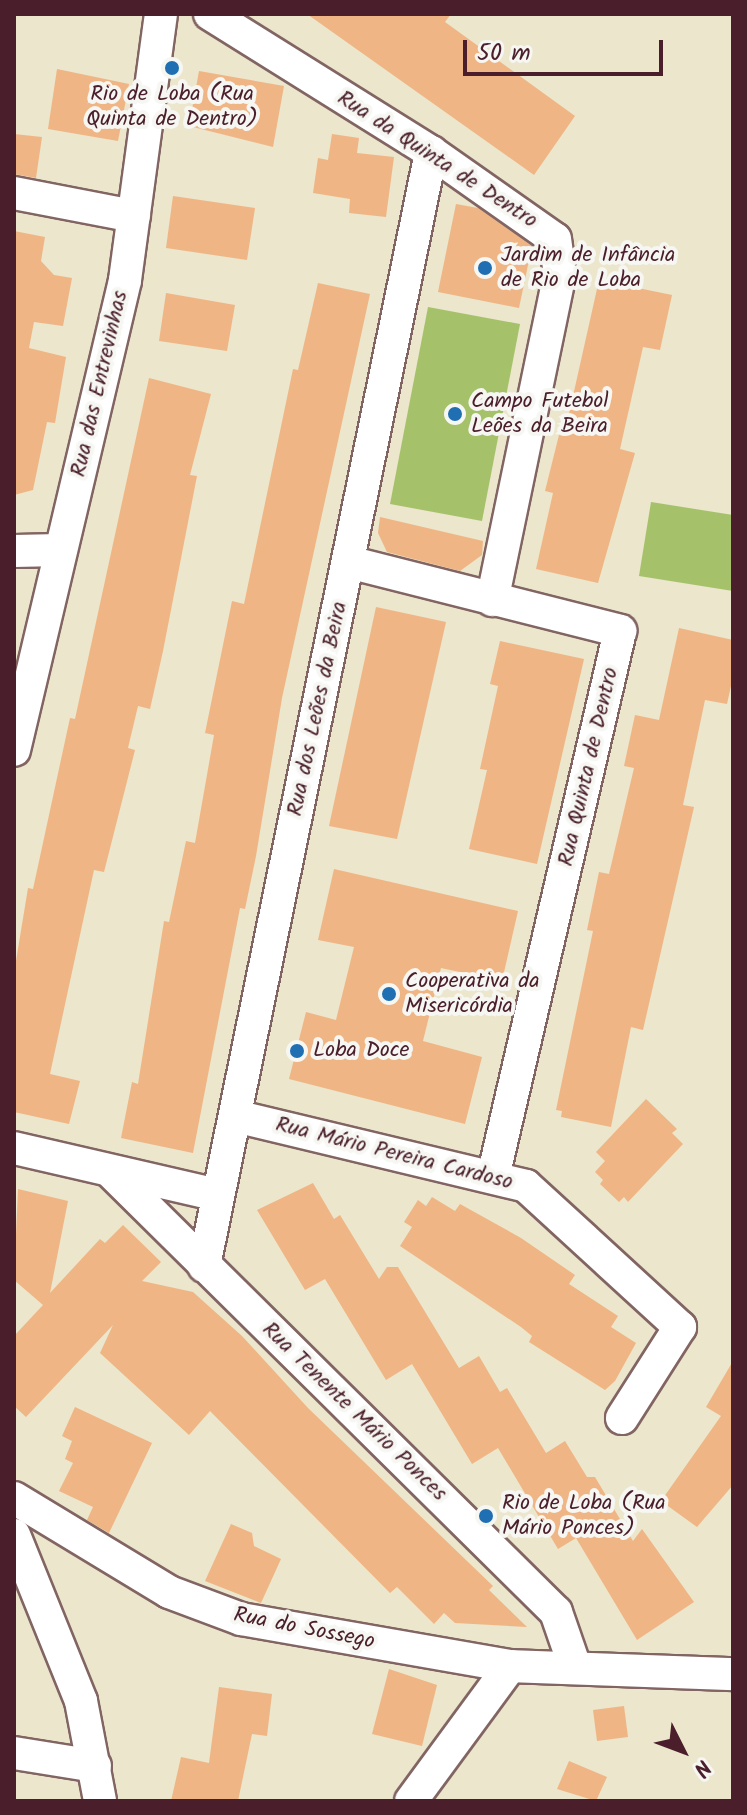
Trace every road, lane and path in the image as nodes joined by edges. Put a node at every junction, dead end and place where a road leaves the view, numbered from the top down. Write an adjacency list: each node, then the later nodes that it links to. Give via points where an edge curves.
1 (161, 14): 5 (street, Rua das Entrevinhas)
2 (210, 14): 3 (street, Rua da Quinta de Dentro)
3 (431, 152): 8 (street, Rua dos Leões da Beira); 9 (street, Rua da Quinta de Dentro, via 555,239 560,273)
4 (14, 193): 5 (street)
5 (134, 216): 6 (street, Rua das Entrevinhas, via 125,280)
6 (60, 550): 7 (street); 10 (street, Rua das Entrevinhas)
7 (14, 551)
8 (348, 562): 9 (street, Rua Quinta de Dentro); 11 (street, Rua dos Leões da Beira)
9 (492, 600): 14 (street, Rua Quinta de Dentro, via 620,631)
10 (14, 750)
11 (235, 1116): 14 (street, Rua Mário Pereira Cardoso); 15 (street, Rua dos Leões da Beira)
12 (14, 1148): 13 (street)
13 (110, 1171): 15 (street); 16 (street, Rua Tenente Mário Ponces)
14 (493, 1177): 17 (street, Rua Mário Pereira Cardoso, via 526,1186 680,1327)
15 (218, 1195): 16 (street, Rua dos Leões da Beira)
16 (204, 1266): 21 (street, Rua Tenente Mário Ponces, via 556,1612)
17 (622, 1418)
18 (14, 1498): 20 (street, Rua do Sossego, via 169,1592 241,1619)
19 (14, 1535): 24 (street, via 81,1701)
20 (510, 1666): 21 (street, Rua do Sossego); 26 (street)
21 (575, 1667): 22 (street, Rua do Sossego)
22 (733, 1674)
23 (14, 1753): 24 (street)
24 (95, 1766): 25 (street)
25 (100, 1801)
26 (411, 1801)

